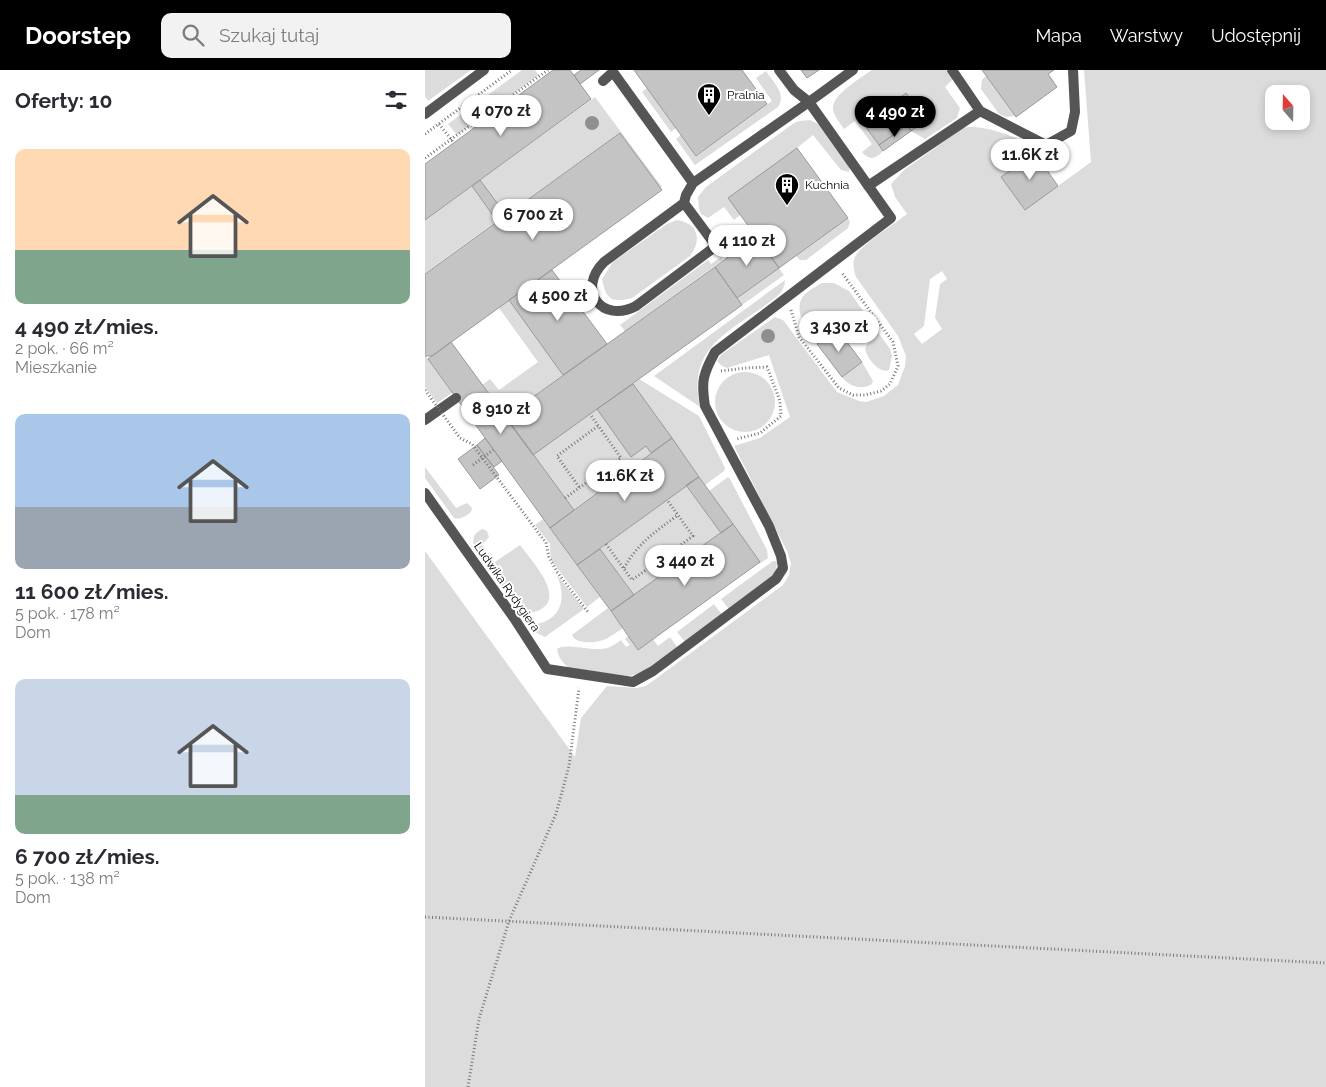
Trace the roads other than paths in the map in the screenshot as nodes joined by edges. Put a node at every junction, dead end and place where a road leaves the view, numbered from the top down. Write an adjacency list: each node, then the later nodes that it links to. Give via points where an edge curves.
1 (484, 70): 9 (lane)
2 (779, 70): 7 (lane, via 794,90)
3 (853, 70): 7 (lane)
4 (952, 70): 8 (lane)
5 (1073, 70): 8 (lane, via 1075,112 1071,131 1046,145)
6 (603, 81): 10 (lane, via 613,72)
7 (809, 102): 10 (lane); 11 (lane)
8 (980, 111): 11 (lane)
9 (425, 114)
10 (693, 183): 12 (lane)
11 (869, 186): 15 (lane, Ludwika Rydygiera, via 891,218 715,352 706,368 702,387 705,406 769,526 783,568 776,579 653,671 633,682 547,669)
12 (684, 203): 12 (lane, via 596,270 592,291 605,308 626,311 636,306 716,246)
13 (456, 398): 14 (lane)
14 (425, 420)
15 (425, 494)

